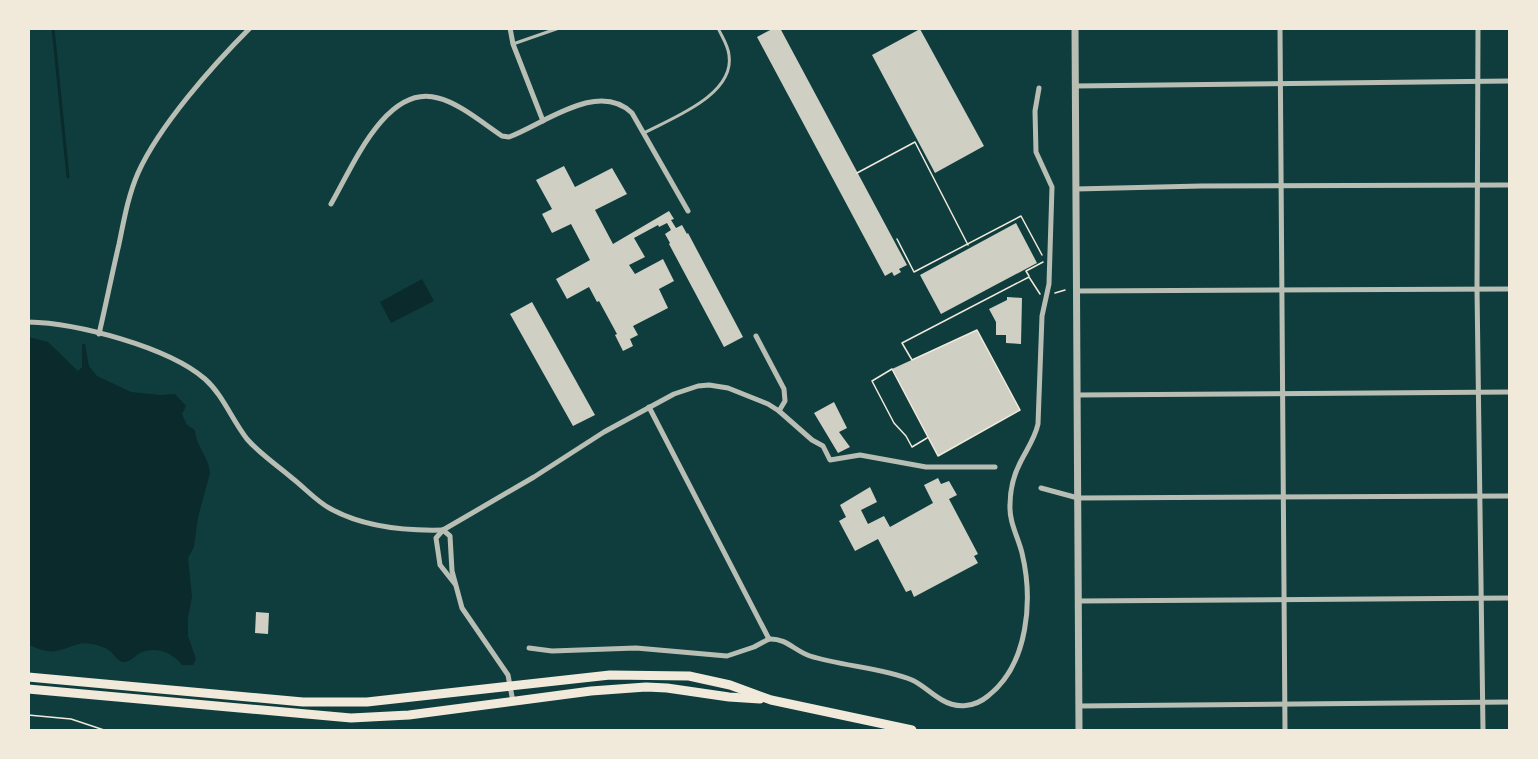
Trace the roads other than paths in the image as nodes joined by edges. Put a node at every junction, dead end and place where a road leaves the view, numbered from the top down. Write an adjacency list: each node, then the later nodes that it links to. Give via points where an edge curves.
1 (250, 28): 27 (street, via 189,98 138,174)
2 (510, 28): 8 (street)
3 (559, 28): 8 (lane)
4 (718, 28): 15 (lane, via 729,62 721,85)
5 (1074, 28): 12 (street)
6 (1280, 28): 11 (street)
7 (1478, 28): 9 (street)
8 (513, 44): 14 (street)
9 (1478, 81): 10 (street); 11 (street); 16 (street)
10 (1509, 81)
11 (1280, 84): 12 (street); 18 (street)
12 (1075, 86): 19 (street)
13 (1039, 88): 47 (street, via 1036,152 1052,188 1049,284 1042,316 1038,424 1017,467 1011,492 1010,513 1024,564 1027,617 1015,659 988,697 967,706 951,704 910,679 808,656 783,640)
14 (543, 121): 15 (street, via 605,100 628,109); 20 (street, via 509,137 440,98 419,96 403,101 375,128)
15 (644, 134): 21 (street)
16 (1479, 185): 17 (street); 18 (street); 22 (street)
17 (1509, 185)
18 (1281, 186): 19 (street); 24 (street)
19 (1076, 189): 25 (street)
20 (331, 204)
21 (688, 211)
22 (1477, 289): 23 (street); 24 (street); 29 (street)
23 (1509, 289)
24 (1282, 290): 25 (street); 31 (street)
25 (1077, 291): 32 (street)
26 (28, 322): 27 (street)
27 (99, 334): 41 (street, via 144,345 197,373 216,391 252,444 330,509 383,526)
28 (756, 336): 34 (street, via 784,388 785,401)
29 (1478, 392): 30 (street); 31 (street); 37 (street)
30 (1509, 392)
31 (1283, 393): 32 (street); 40 (street)
32 (1077, 395): 39 (street)
33 (649, 407): 34 (street, via 688,389 709,385 738,391); 41 (street); 47 (street)
34 (779, 411): 35 (street, via 823,446 830,460 860,455 926,467)
35 (995, 467)
36 (1041, 488): 39 (street)
37 (1481, 496): 38 (street); 40 (street); 44 (street)
38 (1509, 496)
39 (1078, 498): 40 (street); 45 (street)
40 (1282, 498): 46 (street)
41 (443, 530): 42 (street, via 450,536); 42 (street, via 436,538 440,565)
42 (455, 584): 50 (street, via 462,608 508,675)
43 (1509, 598): 44 (street)
44 (1480, 599): 46 (street); 54 (street)
45 (1078, 601): 46 (street); 57 (street)
46 (1285, 601): 56 (street)
47 (769, 639): 48 (street, via 727,656 636,648)
48 (529, 648)
49 (28, 677): 50 (main road, via 336,703)
50 (511, 688): 52 (main road, via 610,675 678,676 715,681); 53 (street)
51 (28, 689): 53 (main road, via 351,718)
52 (771, 700): 53 (main road, via 645,687); 58 (main road)
53 (513, 702)
54 (1483, 702): 55 (street); 56 (street); 61 (street)
55 (1509, 702)
56 (1286, 703): 57 (street); 60 (street)
57 (1079, 706): 59 (street)
58 (912, 730)
59 (1079, 730)
60 (1285, 730)
61 (1483, 730)

